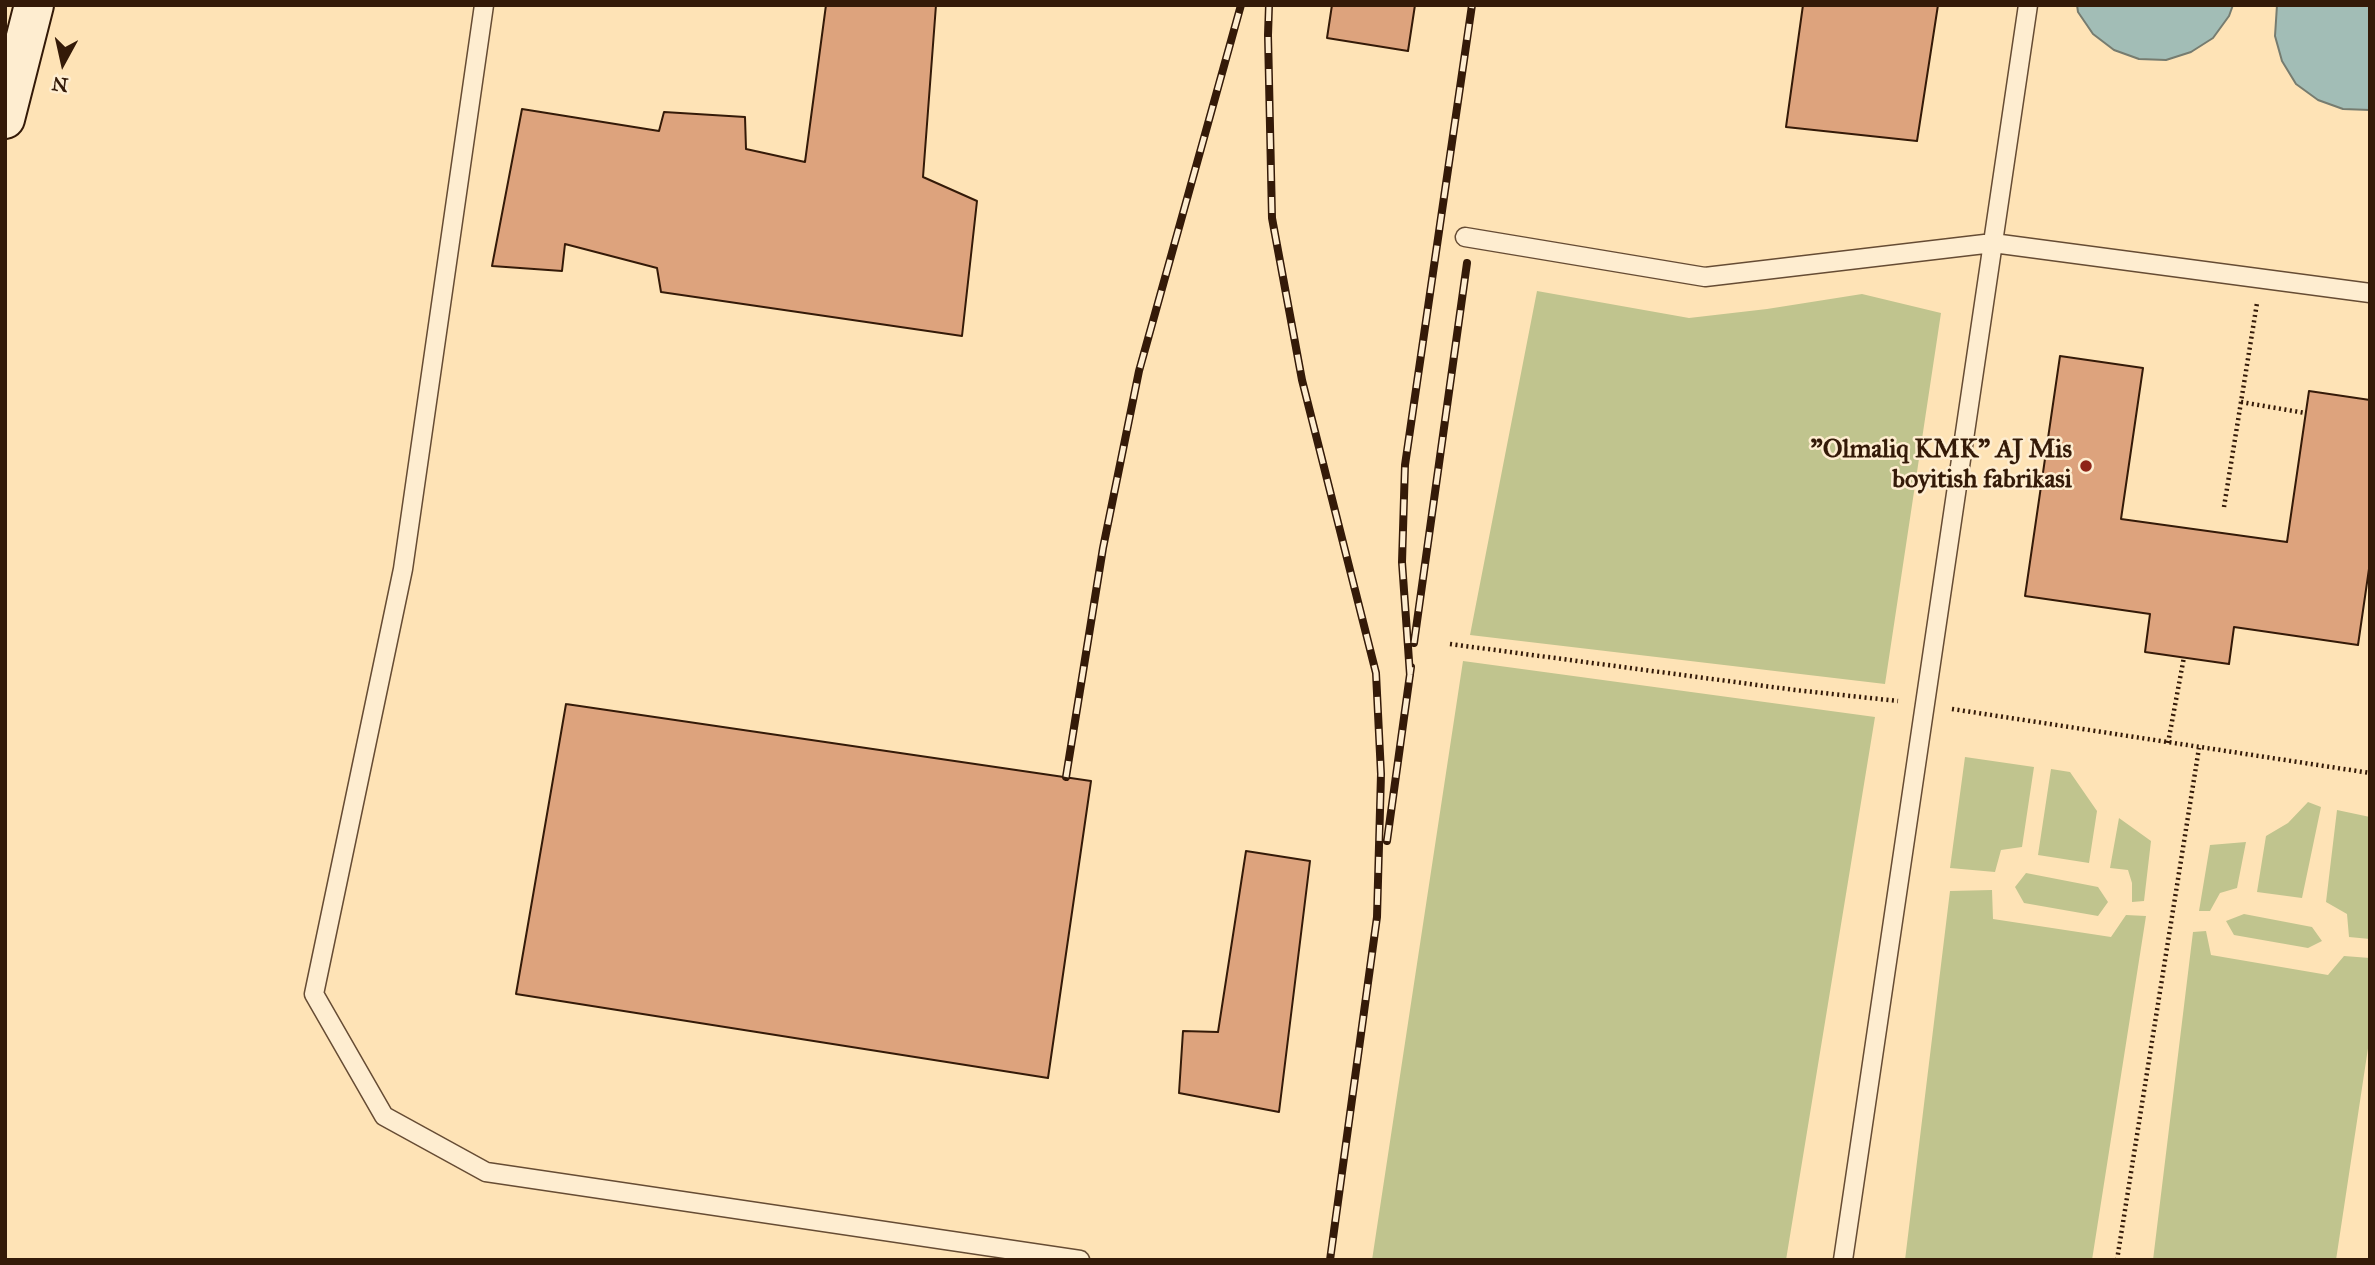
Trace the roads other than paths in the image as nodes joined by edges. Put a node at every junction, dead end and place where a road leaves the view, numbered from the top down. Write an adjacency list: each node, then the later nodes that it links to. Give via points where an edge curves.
1 (34, 5): 4 (street)
2 (484, 5): 8 (lane, via 403,569 314,994 384,1116 486,1172)
3 (2028, 5): 6 (lane)
4 (5, 119)
5 (1465, 237): 6 (lane, via 1706,277)
6 (1993, 243): 7 (lane); 9 (lane)
7 (2370, 293)
8 (1080, 1260)
9 (1843, 1260)

